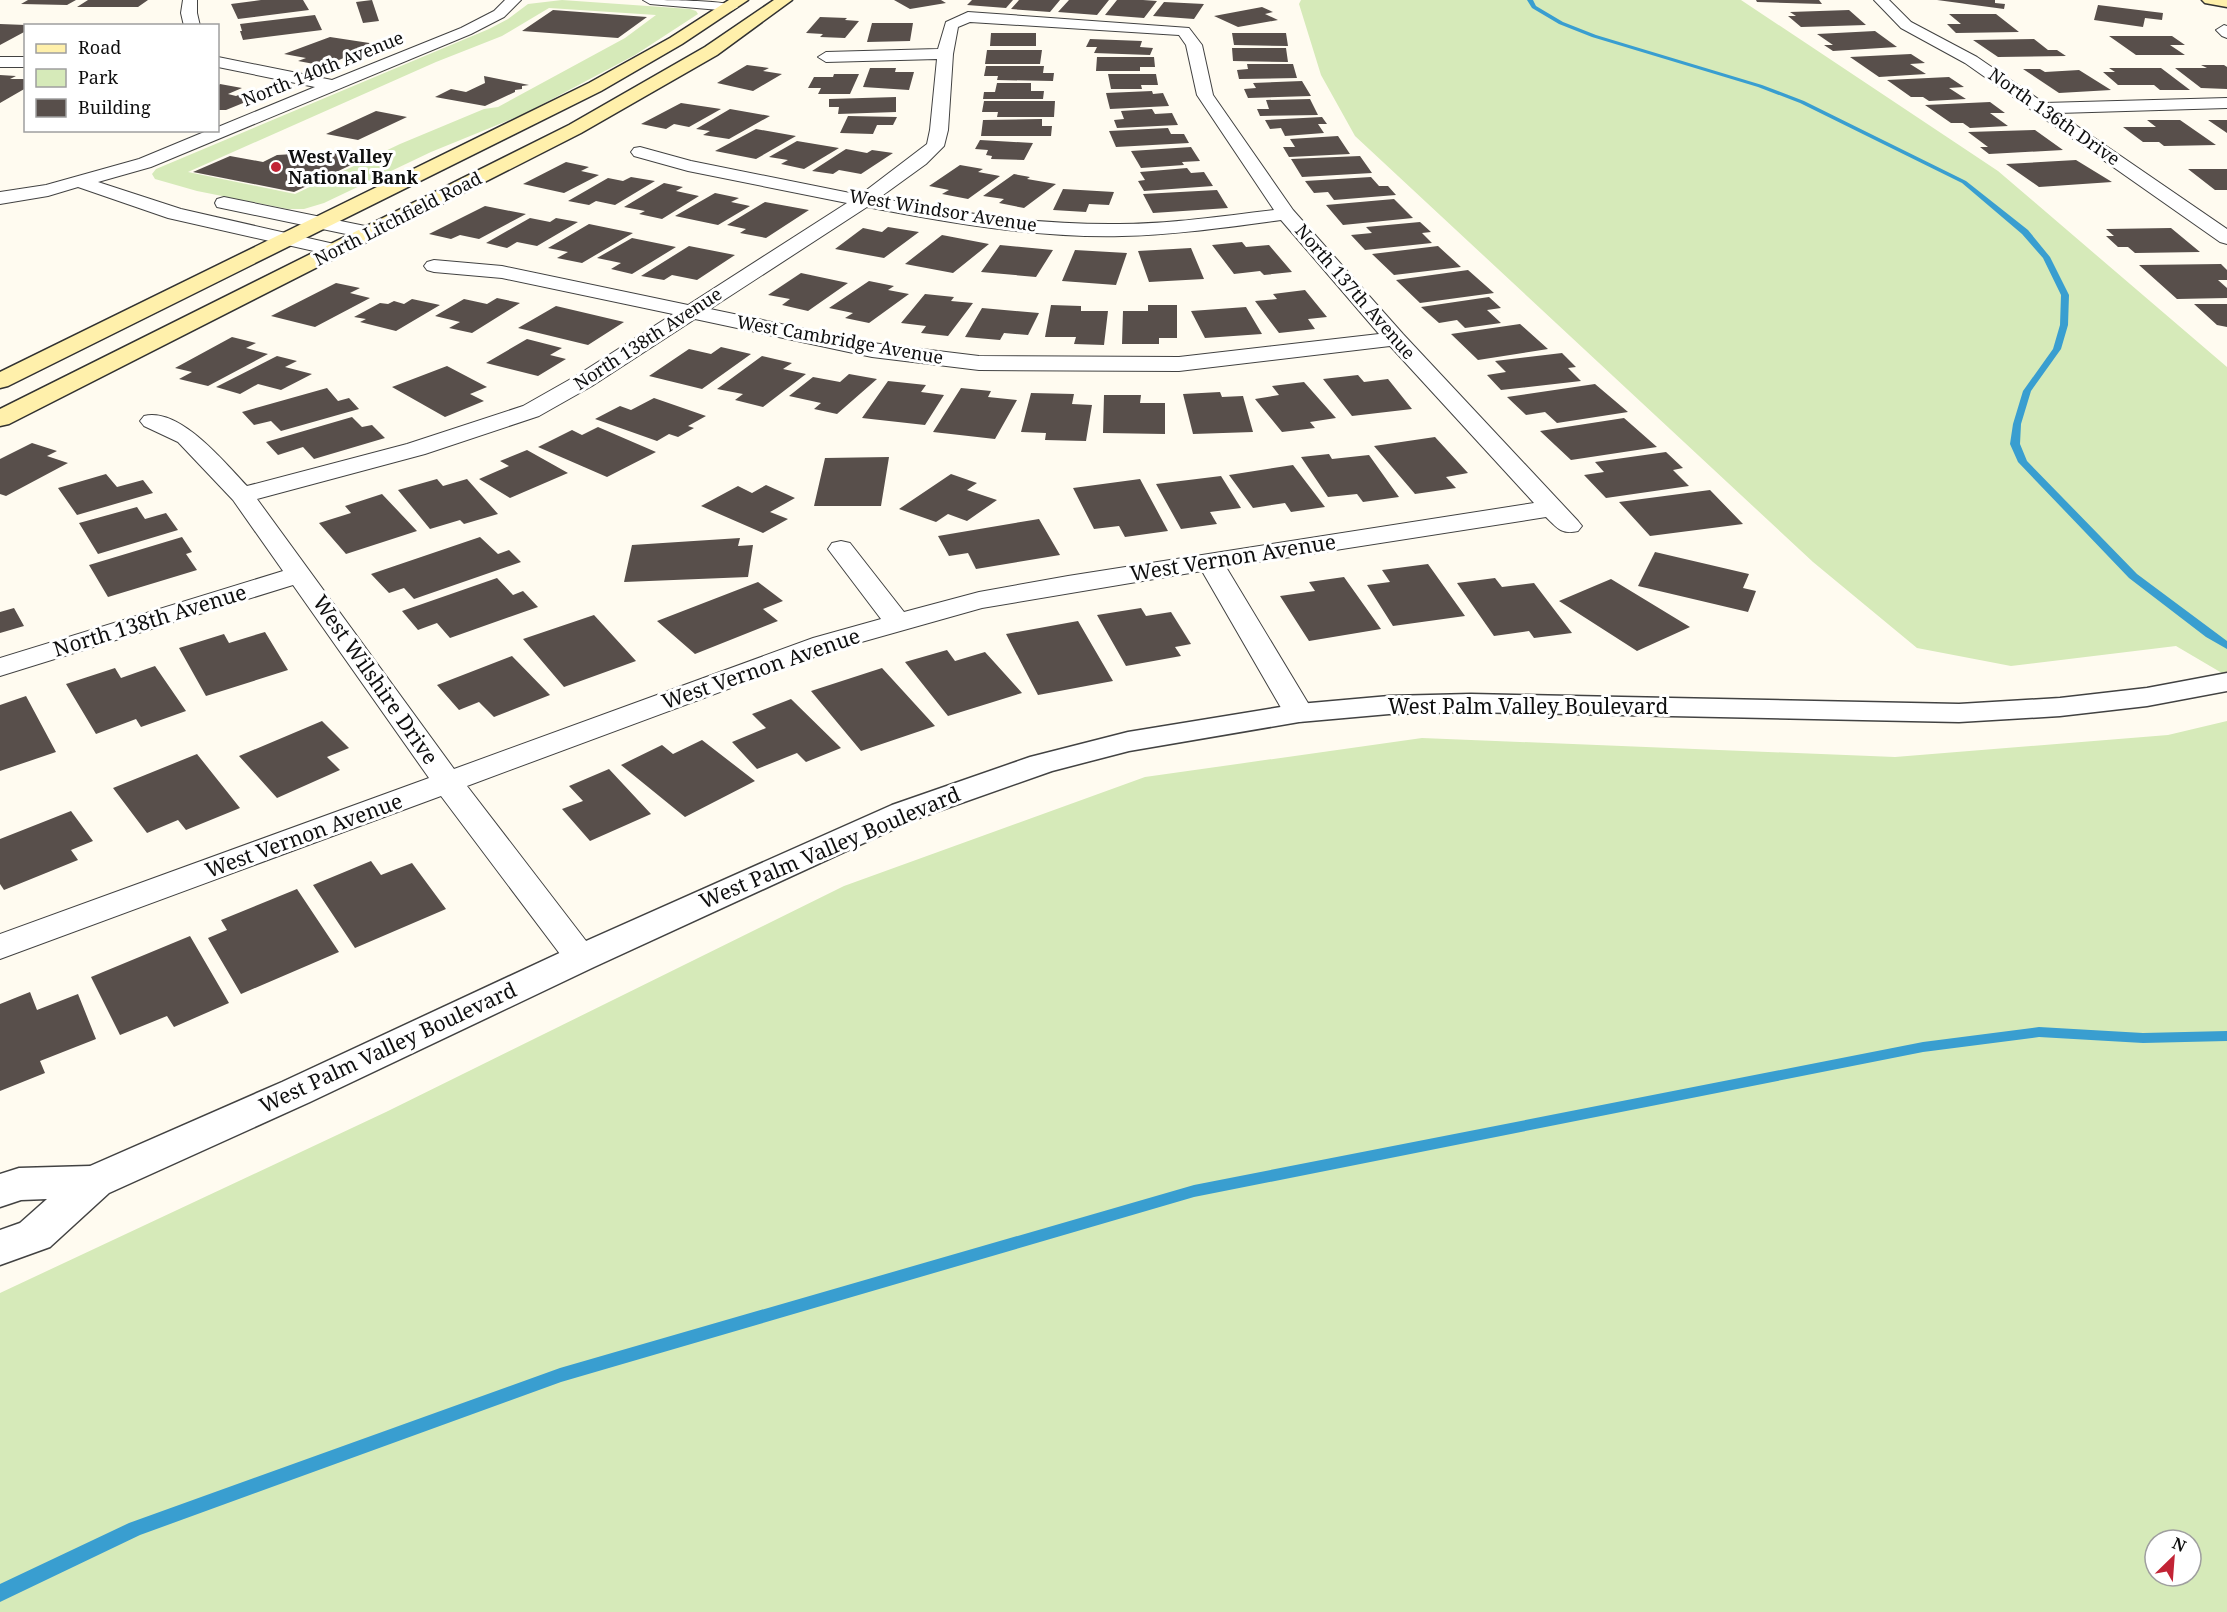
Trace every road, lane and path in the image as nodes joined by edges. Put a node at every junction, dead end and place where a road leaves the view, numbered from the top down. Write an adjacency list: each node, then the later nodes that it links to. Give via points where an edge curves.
1 (190, 0): 10 (street)
2 (514, 0): 16 (street, North 140th Avenue, via 499,14 466,31)
3 (650, 0): 8 (street)
4 (784, 0): 32 (main road, North Litchfield Road, via 711,51 611,110)
5 (1881, 0): 18 (street, North 136th Drive, via 1906,25 1971,60)
6 (2210, 0): 7 (main road)
7 (2227, 2)
8 (735, 3): 31 (main road, North Litchfield Road, via 596,87)
9 (968, 17): 11 (street, North 138th Avenue, via 951,25); 28 (street, North 137th Avenue, via 1184,31 1194,45 1205,95)
10 (192, 24)
11 (945, 54): 12 (street); 27 (street, North 138th Avenue, via 935,146)
12 (826, 57)
13 (0, 62): 14 (street)
14 (24, 62)
15 (219, 62): 16 (street)
16 (335, 86): 20 (street, North 140th Avenue)
17 (2227, 103): 18 (street)
18 (2042, 108): 30 (street, North 136th Drive)
19 (219, 132): 22 (street, North 140th Avenue)
20 (219, 132)
21 (640, 152): 27 (street, West Windsor Avenue, via 688,166)
22 (120, 171): 23 (street, North 140th Avenue); 24 (street)
23 (81, 182): 25 (street, North 140th Avenue); 34 (street, via 120,198)
24 (147, 182)
25 (0, 198)
26 (210, 200): 31 (street)
27 (865, 200): 28 (street, West Windsor Avenue, via 999,223 1097,230 1194,226); 37 (street, North 138th Avenue)
28 (1286, 214): 38 (street, North 137th Avenue)
29 (2227, 214): 30 (street)
30 (2195, 215): 33 (street, North 136th Drive)
31 (323, 223): 32 (street); 34 (main road, North Litchfield Road)
32 (370, 233): 35 (main road, North Litchfield Road)
33 (2227, 238)
34 (289, 240): 35 (street); 39 (main road, North Litchfield Road)
35 (336, 250): 40 (main road, North Litchfield Road)
36 (434, 266): 37 (street, West Cambridge Avenue, via 502,272)
37 (690, 312): 38 (street, West Cambridge Avenue, via 872,350 979,363 1179,364); 42 (street, North 138th Avenue, via 531,411 416,449)
38 (1395, 339): 43 (street, North 137th Avenue)
39 (0, 381)
40 (0, 419)
41 (152, 421): 42 (street, West Wilshire Drive, via 186,437)
42 (242, 495): 46 (street, West Wilshire Drive)
43 (1561, 517): 45 (street, West Vernon Avenue)
44 (841, 549): 47 (street)
45 (1210, 562): 47 (street, West Vernon Avenue, via 980,600); 50 (street)
46 (300, 574): 48 (street, North 138th Avenue); 51 (street, West Wilshire Drive)
47 (898, 623): 51 (street, West Vernon Avenue, via 823,644)
48 (0, 667)
49 (2227, 682): 50 (street, West Palm Valley Boulevard, via 2071,706 1959,713 1471,703)
50 (1299, 713): 53 (street, West Palm Valley Boulevard, via 1128,742 978,785 904,812)
51 (448, 783): 52 (street, West Vernon Avenue); 53 (street, West Wilshire Drive)
52 (0, 947)
53 (581, 958): 54 (street, West Palm Valley Boulevard)
54 (94, 1182): 55 (street, West Palm Valley Boulevard, via 20,1184); 56 (street, West Palm Valley Boulevard, via 35,1235)
55 (0, 1191)
56 (0, 1248)

